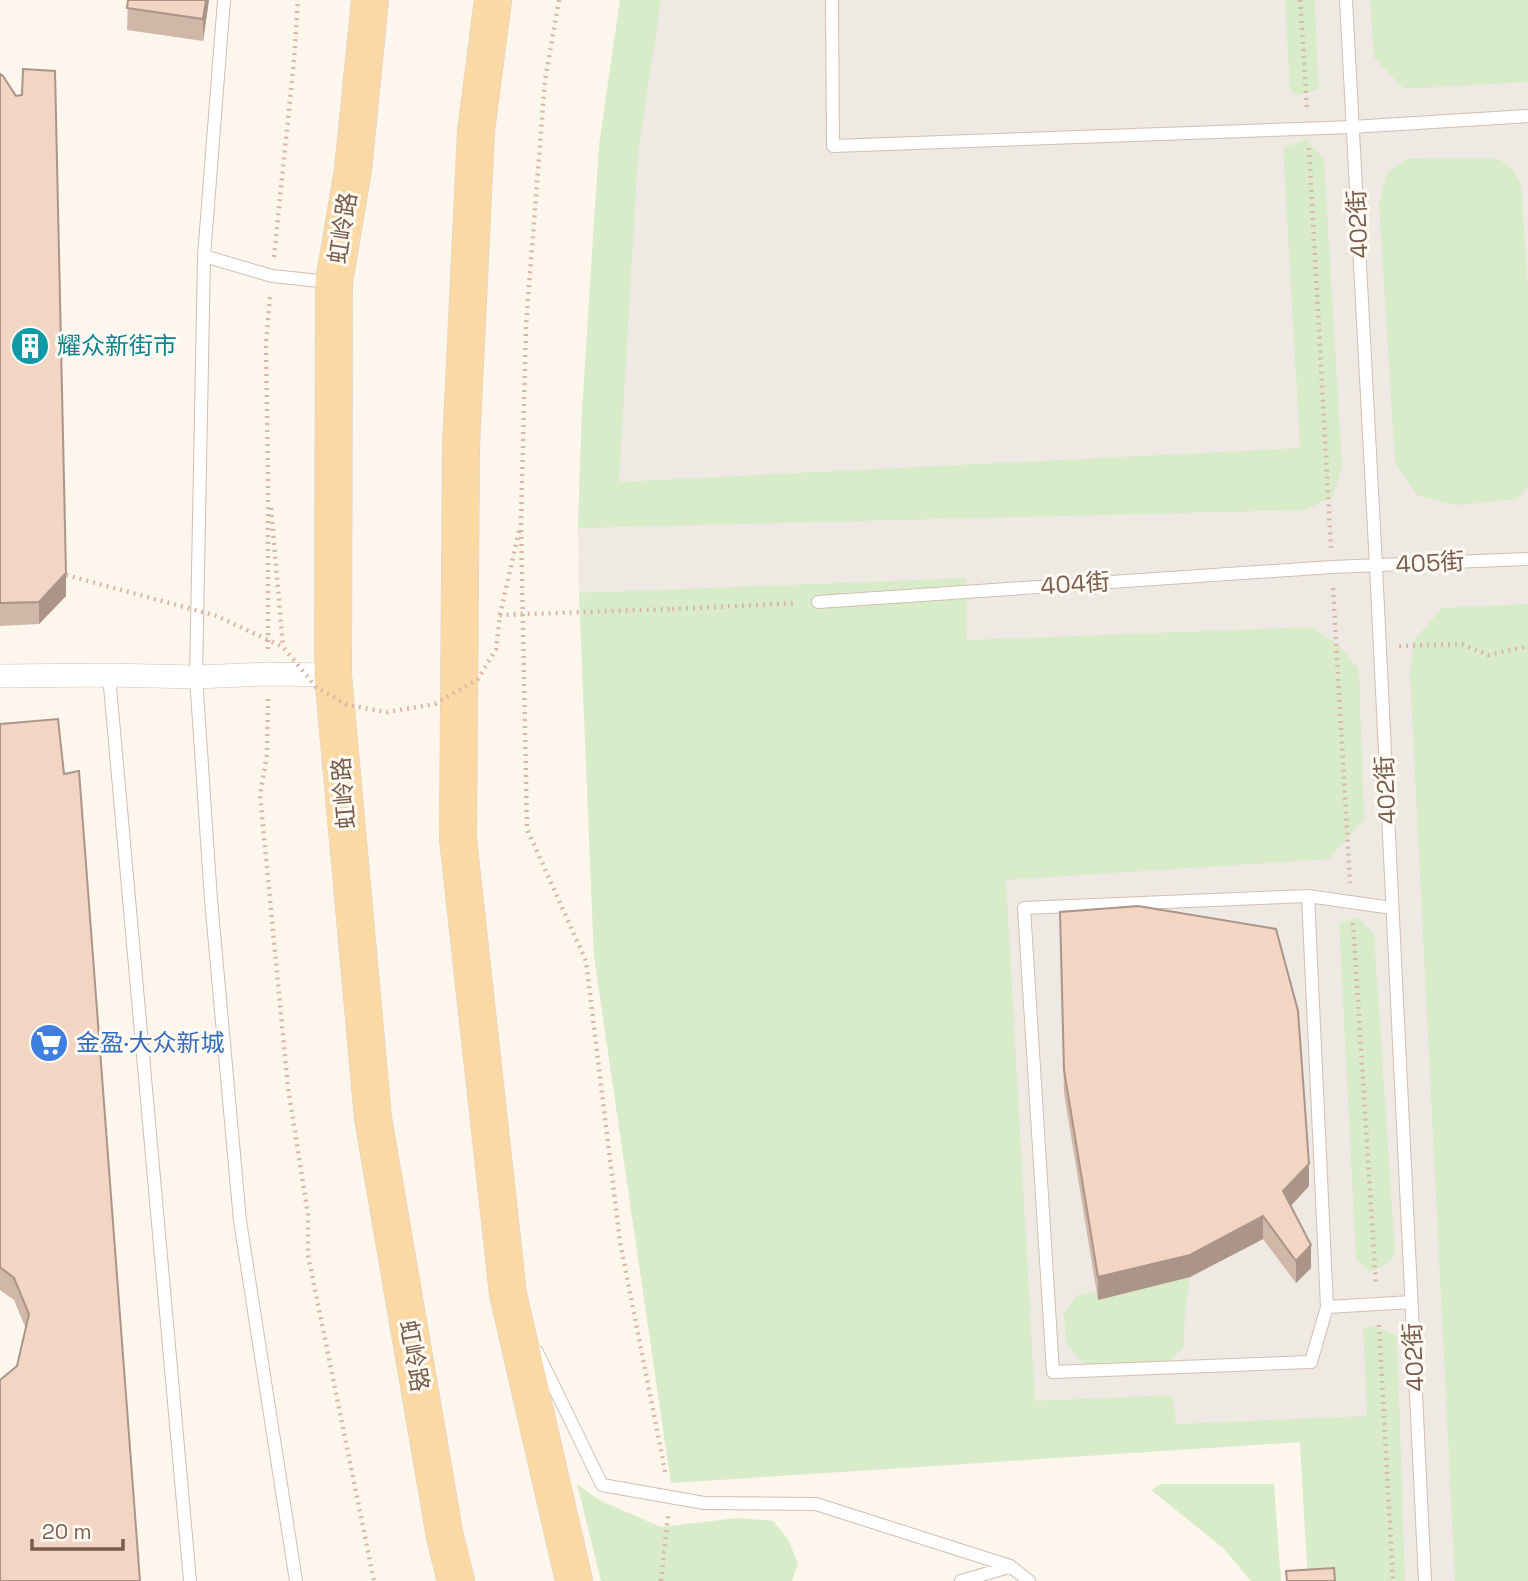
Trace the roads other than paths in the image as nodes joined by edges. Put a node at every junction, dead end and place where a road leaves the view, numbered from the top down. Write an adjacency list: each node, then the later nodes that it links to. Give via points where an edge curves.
1 (224, 0): 8 (lane)
2 (370, 0): 9 (main road, 虹岭路, via 353,170)
3 (494, 0): 20 (main road, via 476,131 461,447 458,839)
4 (832, 0): 7 (lane, via 833,146)
5 (1346, 0): 7 (lane, 402街)
6 (1528, 116): 7 (lane)
7 (1352, 127): 11 (lane, 402街)
8 (204, 256): 9 (lane, via 272,276); 17 (lane)
9 (334, 282): 15 (main road, 虹岭路)
10 (1528, 559): 11 (lane, 405街)
11 (1376, 566): 12 (lane, 405街); 19 (lane, 402街)
12 (1332, 567): 13 (lane, 404街)
13 (818, 602)
14 (108, 675): 16 (street); 17 (street); 24 (lane)
15 (334, 675): 17 (street); 26 (main road, 虹岭路, via 373,1118)
16 (0, 676)
17 (197, 677): 25 (lane, via 211,900 240,1221)
18 (1308, 896): 19 (lane); 22 (lane); 22 (lane, via 1024,908 1053,1372 1311,1363)
19 (1392, 908): 21 (lane, 402街)
20 (508, 1294): 23 (lane, via 602,1485 704,1503 816,1504); 27 (main road)
21 (1411, 1302): 22 (lane); 30 (lane, 402街)
22 (1327, 1307)
23 (1010, 1566): 28 (lane); 29 (lane)
24 (190, 1581)
25 (296, 1581)
26 (456, 1581)
27 (574, 1581)
28 (961, 1581)
29 (1029, 1581)
30 (1425, 1581)

